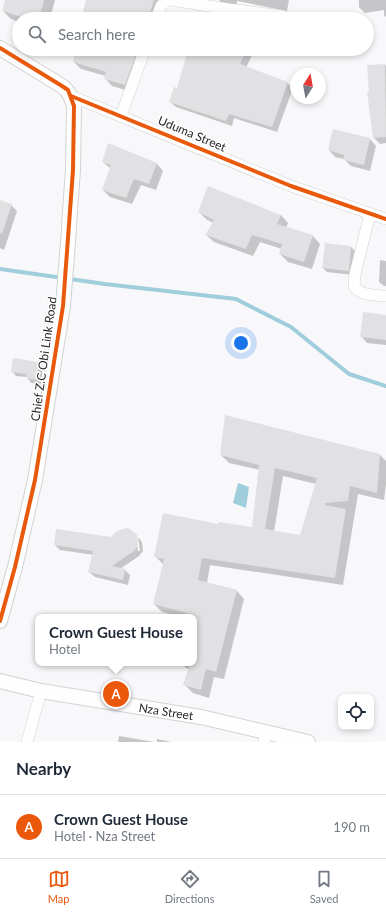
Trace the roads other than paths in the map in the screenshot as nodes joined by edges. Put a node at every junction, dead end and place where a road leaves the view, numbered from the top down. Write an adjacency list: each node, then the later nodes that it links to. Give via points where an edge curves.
1 (167, 0): 3 (street)
2 (171, 0): 4 (street)
3 (159, 12)
4 (251, 12)
5 (0, 48): 6 (street, Uduma Street)
6 (12, 55)
7 (13, 56): 9 (street, Uduma Street, via 68,90)
8 (142, 56): 10 (street)
9 (71, 96): 10 (street, Uduma Street); 14 (street, Chief Z.C Obi Link Road, via 74,106 73,170 63,306 35,480)
10 (121, 116): 11 (street, Uduma Street, via 290,186)
11 (370, 214): 12 (street, Uduma Street); 13 (street, via 354,286 364,294)
12 (386, 219)
13 (386, 296)
14 (0, 621)
15 (0, 681): 16 (street, Nza Street)
16 (41, 691): 17 (street, Nza Street, via 201,718); 18 (street)
17 (265, 737): 19 (street, Nza Street)
18 (27, 742)
19 (308, 742)

